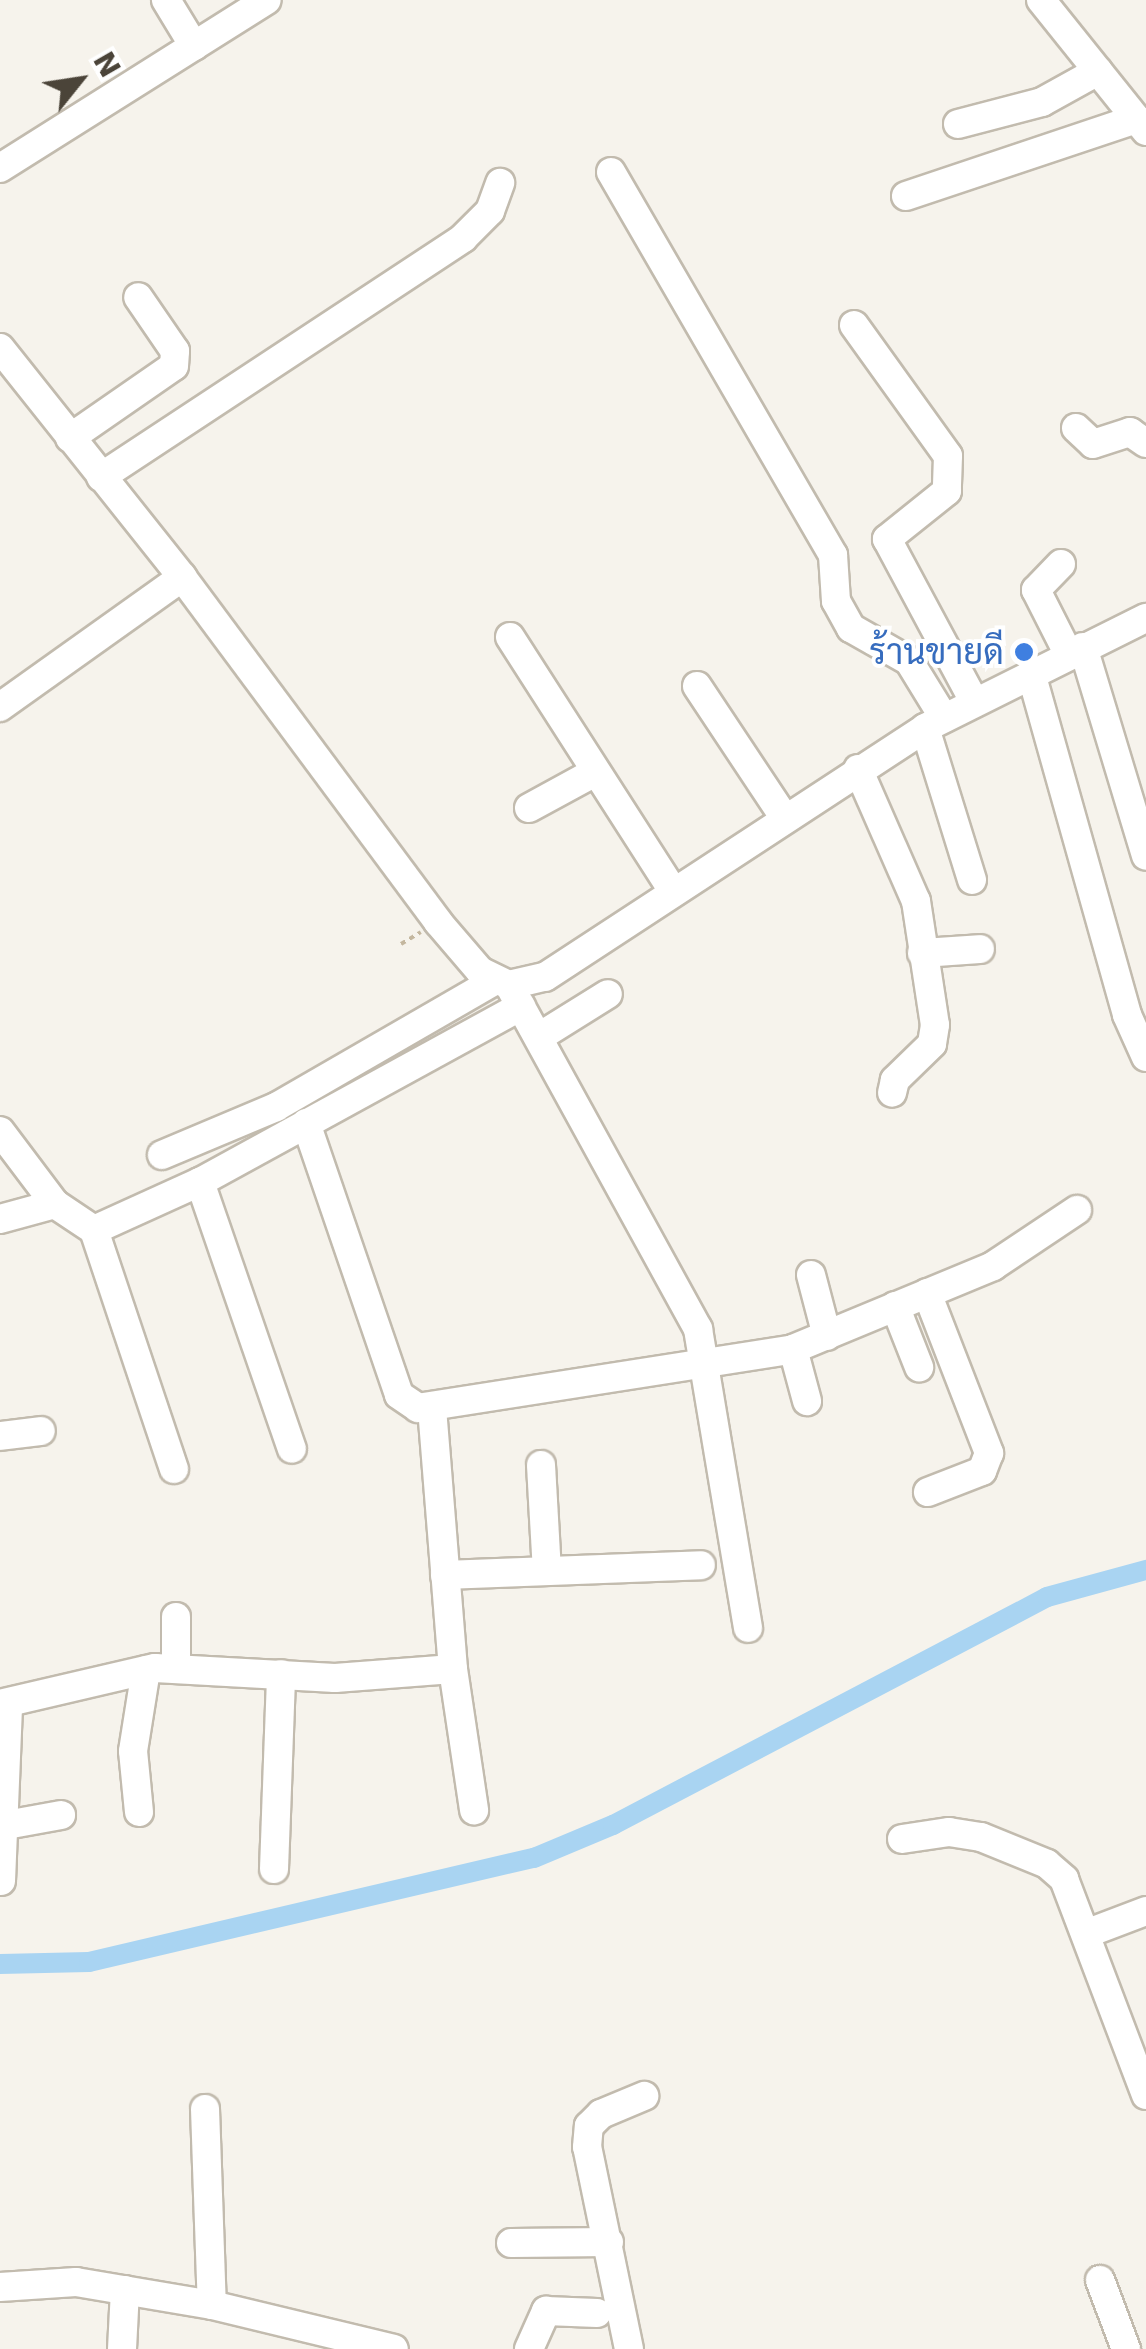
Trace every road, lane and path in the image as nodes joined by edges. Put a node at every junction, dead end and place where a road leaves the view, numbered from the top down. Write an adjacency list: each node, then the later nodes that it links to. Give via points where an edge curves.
1 (166, 0): 4 (street)
2 (267, 0): 4 (street)
3 (1040, 0): 5 (street)
4 (194, 46): 8 (street)
5 (1098, 71): 6 (street, via 1042,102); 7 (street)
6 (958, 124)
7 (1141, 125): 11 (street)
8 (0, 168)
9 (611, 172): 28 (street, via 832,555 836,601 851,628 910,661)
10 (500, 183): 18 (street, via 490,212 463,238)
11 (906, 196)
12 (138, 297): 16 (street, via 175,351 174,366)
13 (854, 325): 26 (street, via 948,456 948,491 887,539)
14 (5, 366): 16 (street)
15 (1076, 428): 17 (street, via 1093,444 1130,432)
16 (70, 438): 18 (street)
17 (1146, 443)
18 (102, 477): 20 (street)
19 (1061, 564): 23 (street, via 1036,590)
20 (182, 577): 27 (street); 38 (street, via 438,922 469,961)
21 (1146, 618): 23 (street)
22 (510, 638): 30 (street)
23 (1076, 651): 24 (street); 33 (street)
24 (1031, 673): 26 (street); 41 (street, via 1127,1015)
25 (697, 686): 32 (street)
26 (974, 702): 28 (street)
27 (0, 707)
28 (935, 723): 29 (street); 34 (street)
29 (858, 769): 32 (street); 37 (street, via 916,901)
30 (595, 772): 31 (street); 35 (street)
31 (529, 808)
32 (784, 817): 35 (street)
33 (1146, 856)
34 (972, 880)
35 (673, 891): 38 (street, via 545,977)
36 (980, 948): 37 (street)
37 (922, 952): 42 (street, via 935,1034)
38 (508, 990): 40 (street); 43 (street); 45 (street, via 276,1107)
39 (608, 994): 40 (street)
40 (539, 1037): 56 (street, via 670,1274)
41 (1146, 1057)
42 (892, 1093)
43 (306, 1123): 46 (street); 59 (street, via 398,1394 406,1405)
44 (0, 1130): 47 (street)
45 (162, 1155)
46 (200, 1182): 50 (street); 62 (street)
47 (55, 1204): 49 (street); 50 (street)
48 (1077, 1210): 52 (street, via 993,1266)
49 (0, 1219)
50 (94, 1230): 64 (street)
51 (811, 1275): 54 (street)
52 (928, 1292): 53 (street); 65 (street, via 989,1453 982,1472)
53 (895, 1306): 54 (street); 57 (street)
54 (827, 1336): 55 (street)
55 (793, 1349): 56 (street); 58 (street)
56 (708, 1365): 59 (street, via 465,1396); 70 (street)
57 (919, 1366)
58 (807, 1400)
59 (432, 1408): 68 (street)
60 (41, 1431): 61 (street)
61 (0, 1436)
62 (292, 1448)
63 (540, 1465): 67 (street)
64 (174, 1469)
65 (928, 1492)
66 (701, 1565): 67 (street)
67 (548, 1571): 68 (street)
68 (446, 1575): 72 (street)
69 (176, 1617): 71 (street)
70 (748, 1628)
71 (176, 1669): 73 (street); 74 (street)
72 (453, 1669): 74 (street, via 336,1678); 77 (street)
73 (146, 1670): 75 (street); 78 (street, via 134,1750)
74 (282, 1674): 81 (street)
75 (4, 1704): 76 (street)
76 (4, 1808): 79 (street); 82 (street)
77 (474, 1810)
78 (140, 1812)
79 (61, 1815)
80 (902, 1838): 84 (street, via 981,1837 1047,1864 1064,1879)
81 (274, 1869)
82 (1, 1880)
83 (1146, 1911): 84 (street)
84 (1088, 1933): 85 (street)
85 (1146, 2095)
86 (644, 2096): 88 (street, via 589,2126 587,2147)
87 (205, 2110): 93 (street)
88 (609, 2242): 89 (street); 99 (street)
89 (511, 2243)
90 (1100, 2280): 100 (street)
91 (0, 2287): 92 (street, via 10,2281 76,2282)
92 (125, 2290): 93 (street); 96 (street)
93 (212, 2305): 95 (street)
94 (598, 2313): 98 (street, via 546,2311)
95 (301, 2338): 97 (street)
96 (122, 2349)
97 (394, 2349)
98 (530, 2349)
99 (629, 2349)
100 (1126, 2349)

